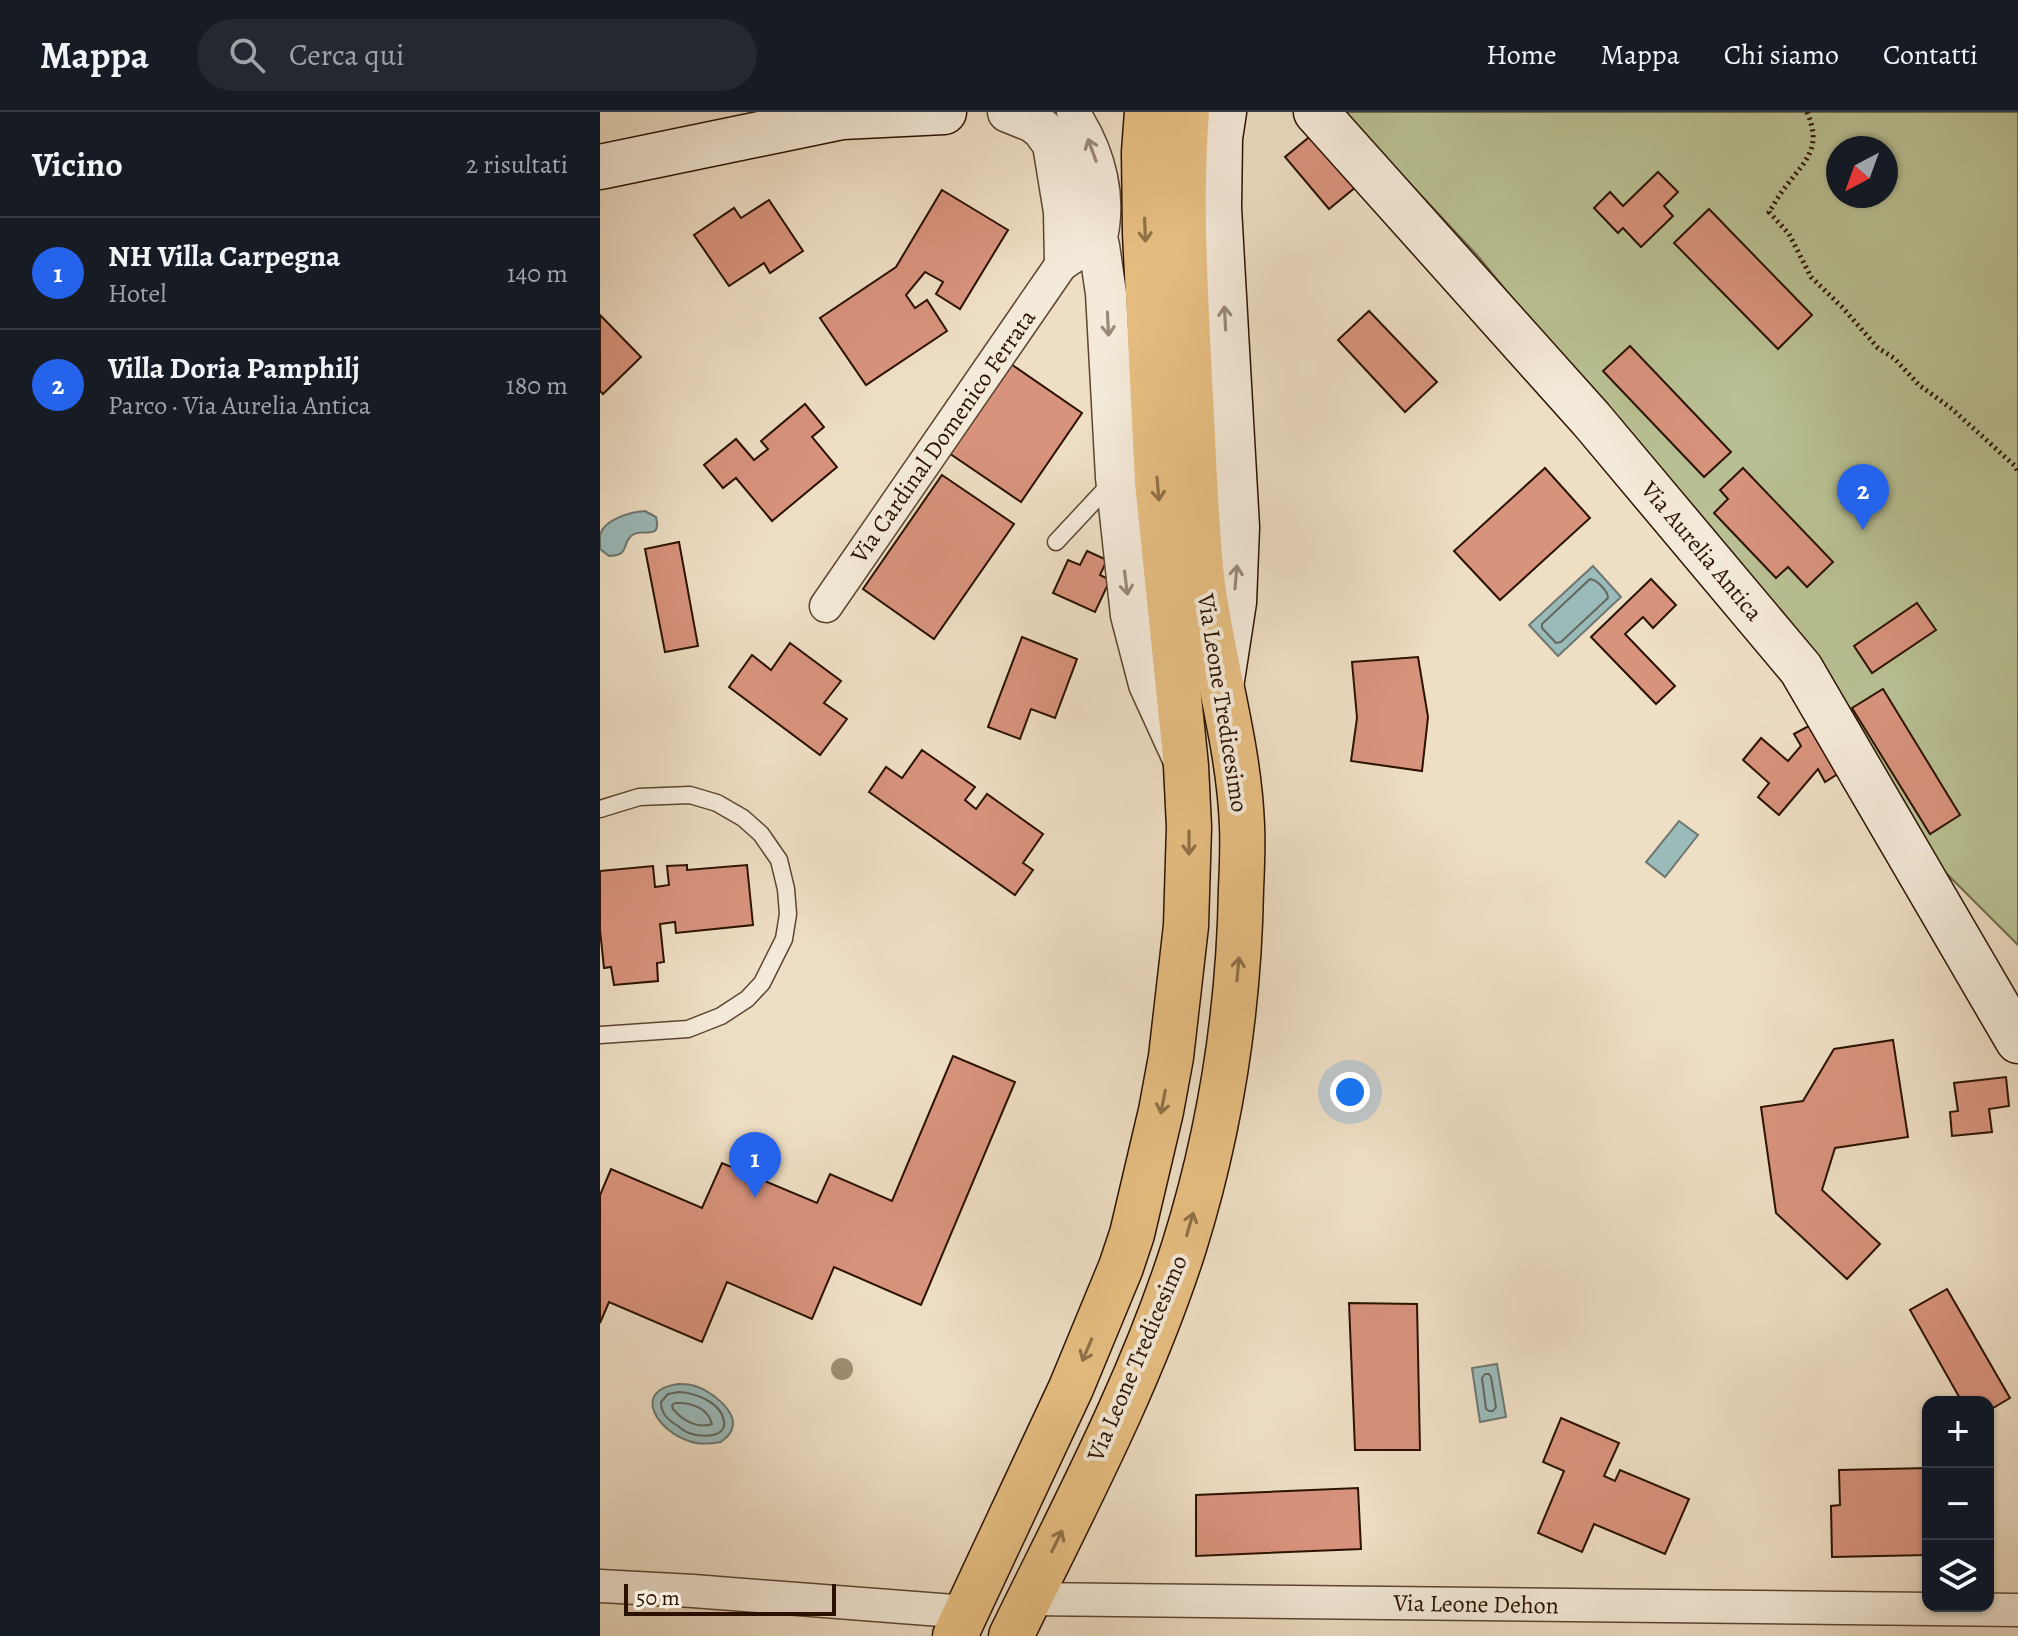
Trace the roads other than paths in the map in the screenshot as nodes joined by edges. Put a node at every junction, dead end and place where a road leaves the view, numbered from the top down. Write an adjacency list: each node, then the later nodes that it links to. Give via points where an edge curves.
1 (944, 112): 4 (main road)
2 (1008, 112): 6 (street)
3 (1316, 112): 16 (main road, Via Aurelia Antica, via 1591,419 1801,669)
4 (848, 114): 7 (main road)
5 (1178, 122): 13 (main road, Via Leone Tredicesimo, one-way to 13, via 1145,233 1157,482); 19 (main road, Via Leone Tredicesimo, one-way to 5, via 1140,1364 1184,1248 1209,1150 1234,1012 1243,830 1202,577)
6 (1061, 125): 8 (street, via 1062,156); 9 (street)
7 (600, 167)
8 (1099, 246): 9 (street); 10 (street, one-way to 10)
9 (1061, 265): 12 (street, Via Cardinal Domenico Ferrata)
10 (1116, 477): 11 (lane); 13 (street, one-way to 13, via 1135,634 1149,684)
11 (1056, 542)
12 (826, 606)
13 (1186, 766): 20 (main road, Via Leone Tredicesimo, one-way to 20, via 1189,874 1179,993 1161,1111 1132,1234 1071,1388)
14 (600, 809): 15 (lane, via 639,797 690,795 717,803 761,834 779,860 788,914 784,939 762,983 721,1016 688,1029)
15 (600, 1035)
16 (2018, 1041)
17 (600, 1586): 20 (street, via 693,1591)
18 (2018, 1610): 19 (street, Via Leone Dehon)
19 (1020, 1617)
20 (961, 1624)

